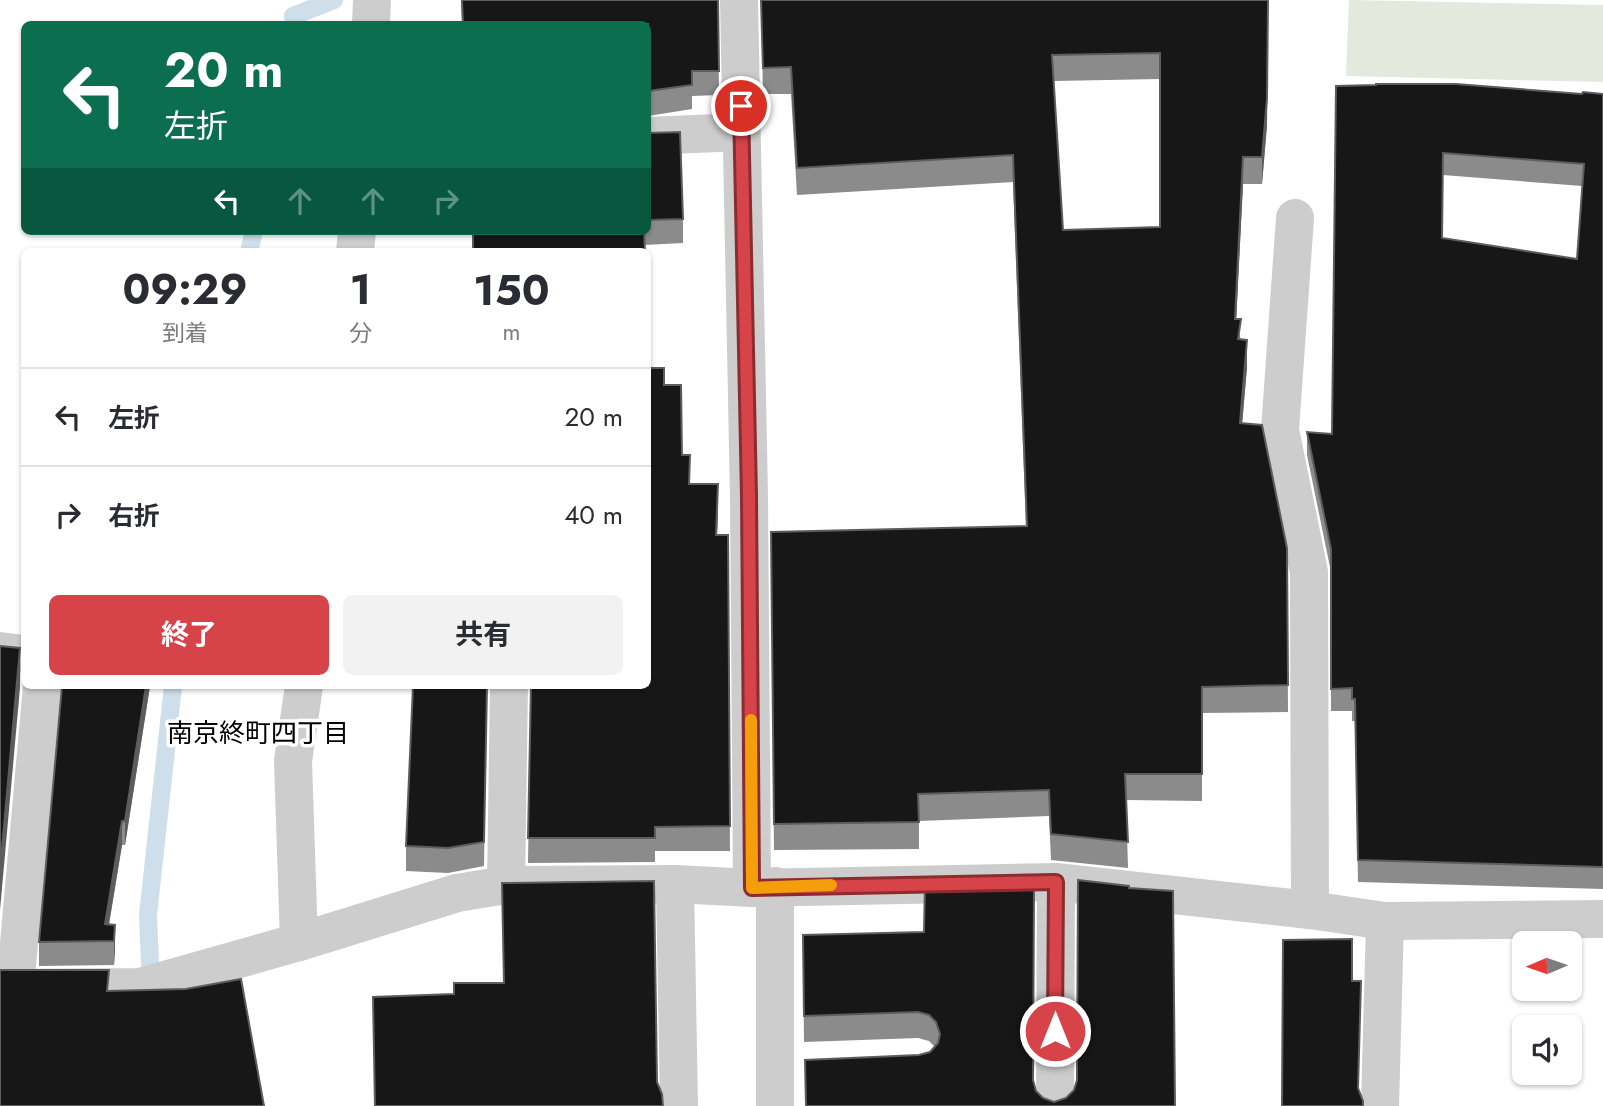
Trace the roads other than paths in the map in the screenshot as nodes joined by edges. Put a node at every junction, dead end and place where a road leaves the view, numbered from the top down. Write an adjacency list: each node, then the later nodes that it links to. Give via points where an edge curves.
1 (372, 0): 3 (street)
2 (738, 0): 4 (street)
3 (371, 21)
4 (741, 132): 5 (street); 15 (street)
5 (651, 136)
6 (1295, 218): 16 (street, via 1280,430 1308,572)
7 (0, 652): 8 (street)
8 (21, 654)
9 (42, 689): 20 (street)
10 (304, 689): 19 (street, via 293,761)
11 (509, 689): 14 (street)
12 (1056, 882): 15 (street); 16 (street); 25 (street)
13 (675, 884): 14 (street); 15 (street); 23 (street)
14 (506, 885): 19 (street, via 457,893)
15 (763, 887): 22 (street)
16 (1310, 910): 18 (street)
17 (1603, 919): 18 (street)
18 (1385, 921): 26 (street)
19 (299, 942): 20 (street, via 139,987)
20 (7, 988)
21 (814, 1063): 22 (street)
22 (775, 1065): 24 (street)
23 (679, 1106)
24 (775, 1106)
25 (1055, 1106)
26 (1380, 1106)

